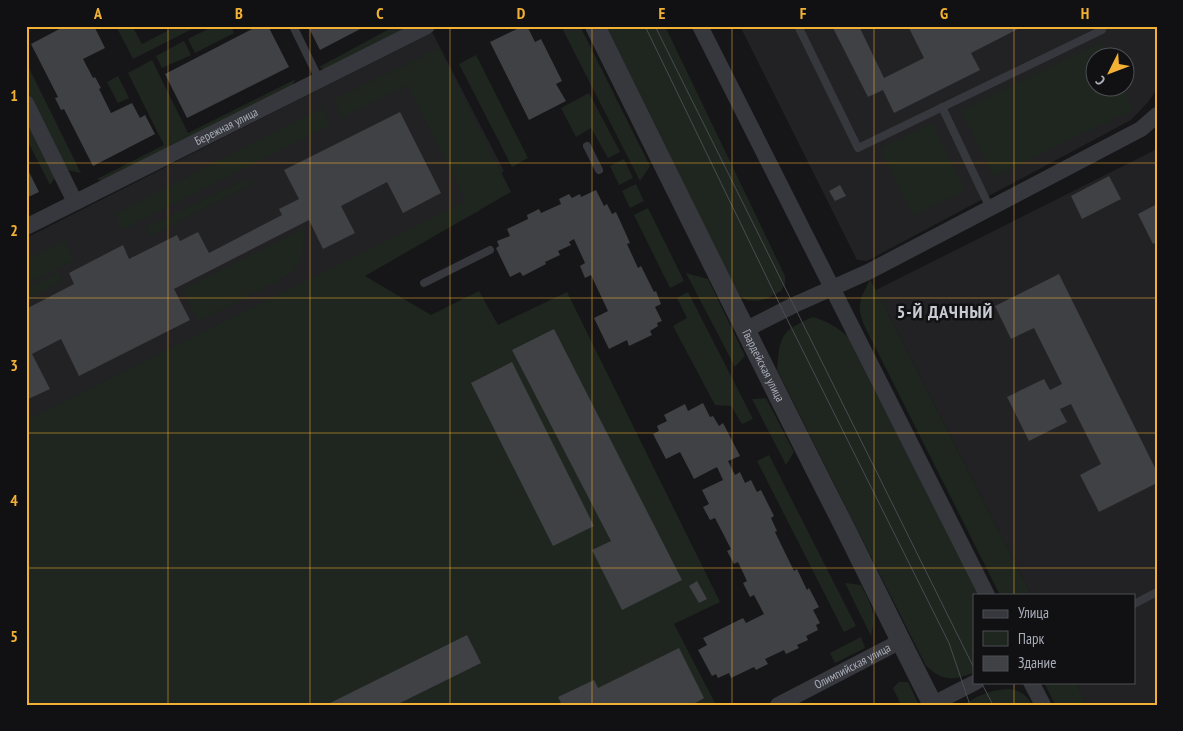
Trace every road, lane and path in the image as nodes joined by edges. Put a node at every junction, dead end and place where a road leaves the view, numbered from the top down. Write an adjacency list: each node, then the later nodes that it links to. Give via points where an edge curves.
1 (293, 26): 7 (lane)
2 (427, 26): 7 (street, Бережная улица)
3 (595, 26): 19 (street, Гвардейская улица)
4 (700, 26): 18 (street)
5 (798, 26): 9 (lane, via 858,148)
6 (1103, 26): 9 (lane, via 1102,30)
7 (320, 81): 13 (street, Бережная улица)
8 (26, 103): 13 (street)
9 (942, 107): 14 (lane)
10 (1157, 115): 14 (street, via 1141,129)
11 (587, 146): 12 (lane)
12 (599, 170)
13 (75, 202): 15 (street, Бережная улица)
14 (990, 208): 18 (street)
15 (26, 227)
16 (490, 250): 17 (lane)
17 (424, 284)
18 (832, 288): 19 (street); 21 (street)
19 (745, 330): 23 (street, Гвардейская улица)
20 (1157, 592): 22 (lane)
21 (986, 594)
22 (1136, 603)
23 (901, 641): 26 (street, Гвардейская улица); 27 (street, Олимпийская улица)
24 (973, 684): 26 (street)
25 (1032, 684): 28 (street)
26 (933, 704)
27 (778, 705)
28 (1043, 705)

